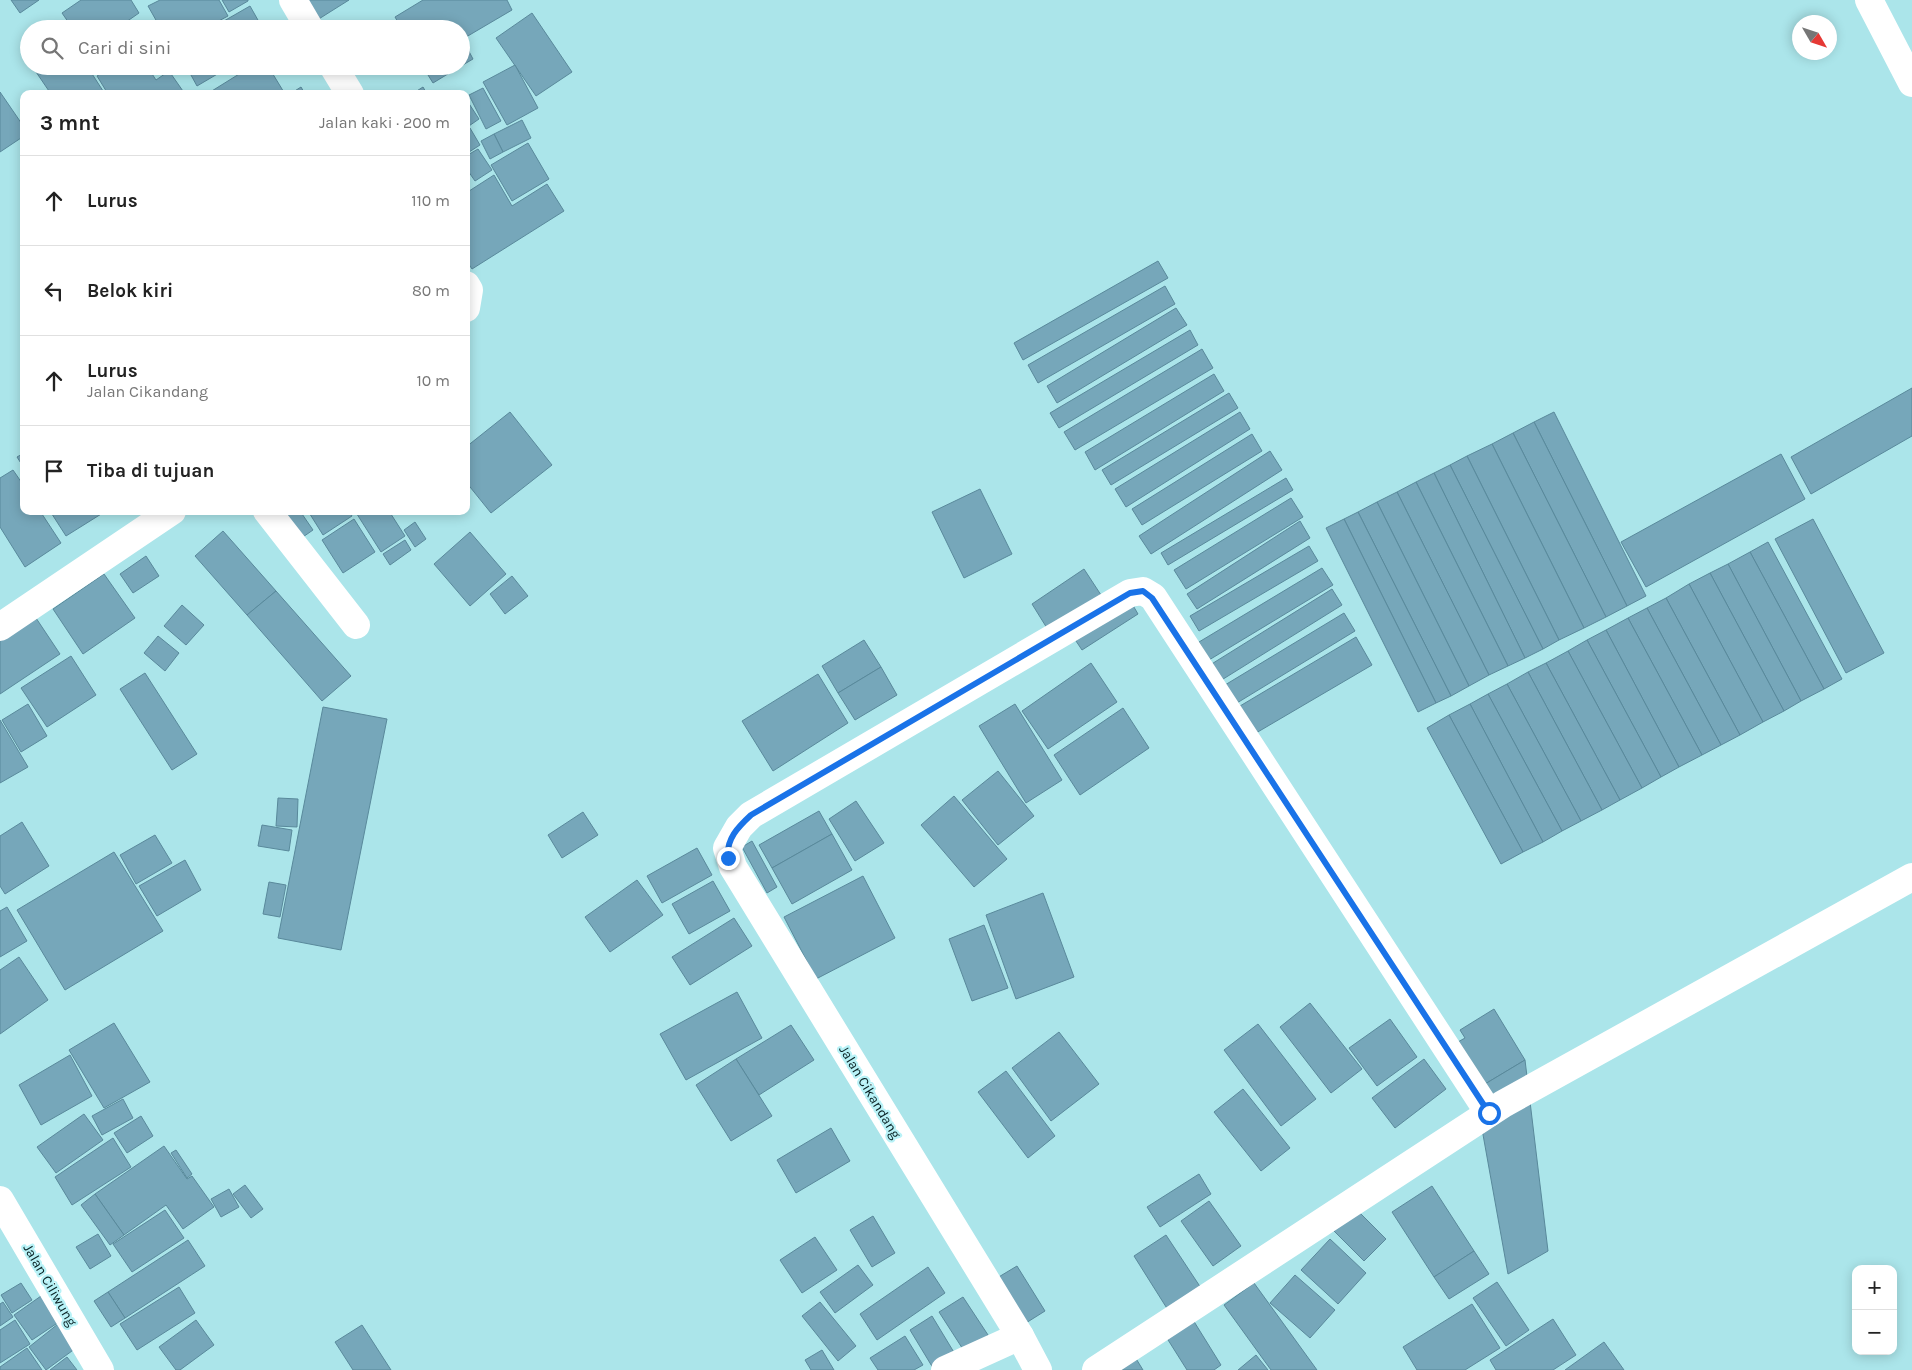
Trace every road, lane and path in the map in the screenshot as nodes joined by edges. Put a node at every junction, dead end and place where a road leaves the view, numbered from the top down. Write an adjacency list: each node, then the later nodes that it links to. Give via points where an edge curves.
1 (293, 0): 3 (street)
2 (1869, 0): 5 (street)
3 (305, 20)
4 (338, 75): 6 (street)
5 (1912, 83)
6 (348, 90)
7 (166, 515): 10 (street)
8 (270, 515): 9 (street)
9 (356, 625)
10 (0, 627)
11 (1912, 877): 12 (street)
12 (1489, 1113): 14 (street, Jalan Cikandang, via 1152,598 1143,591 1130,593 751,815 739,827 727,848 733,867); 18 (street)
13 (0, 1200): 15 (street, Jalan Ciliwung)
14 (1020, 1336): 16 (street); 17 (street, Jalan Cikandang)
15 (100, 1370)
16 (945, 1370)
17 (1038, 1370)
18 (1096, 1370)

